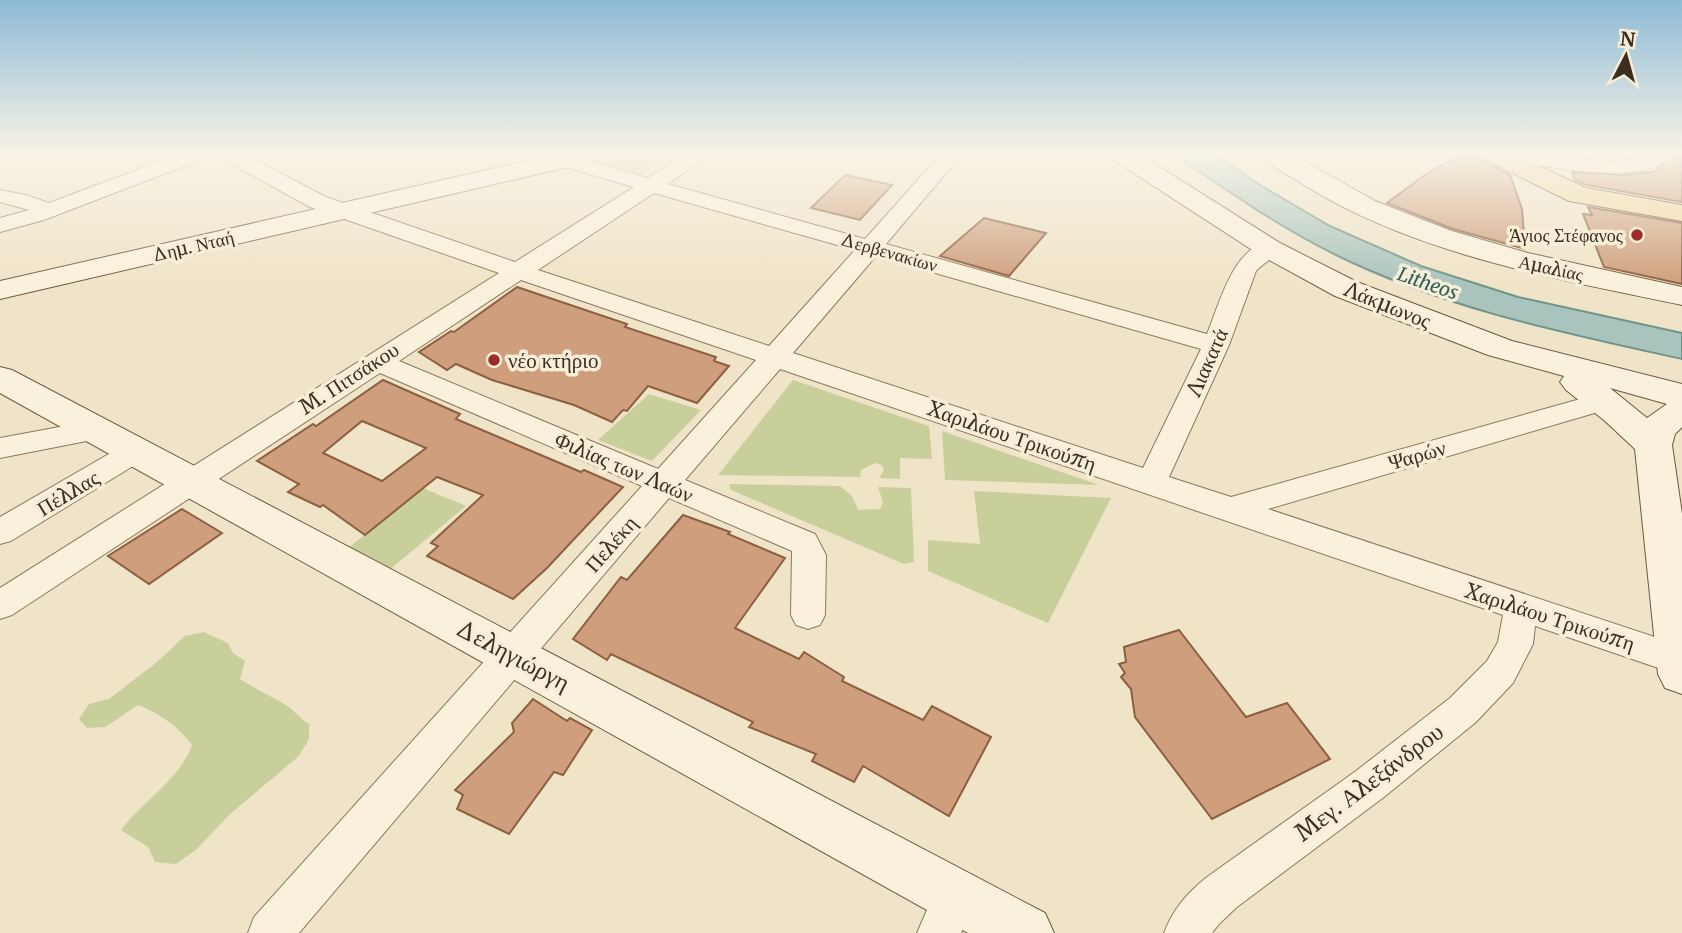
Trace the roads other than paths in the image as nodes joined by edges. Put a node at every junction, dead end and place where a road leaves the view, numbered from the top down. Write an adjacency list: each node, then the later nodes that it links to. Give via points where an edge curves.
1 (10, 198): 11 (street)
2 (81, 198): 11 (street)
3 (309, 198): 12 (street, Χαριλάου Τρικούπη)
4 (400, 198): 12 (street, Δημ. Νταή)
5 (630, 198): 17 (street, Μ. Πιτσάκου)
6 (695, 198): 15 (street, Δερβενακίων)
7 (914, 198): 15 (street, Πελέκη)
8 (1189, 198): 16 (street, Λάκμωνος)
9 (1348, 198): 20 (street, Αμαλίας, via 1451,240 1515,260)
10 (1594, 198): 13 (main road)
11 (48, 210): 14 (street)
12 (342, 211): 17 (street, Χαριλάου Τρικούπη); 19 (street, Δημ. Νταή)
13 (1682, 213)
14 (0, 225)
15 (871, 246): 21 (street, Δερβενακίων); 22 (street, Πελέκη)
16 (1270, 249): 18 (street, Λάκμωνος); 21 (street, Λιακατά, via 1256,256 1245,270)
17 (516, 271): 22 (street, Χαριλάου Τρικούπη); 23 (street, Μ. Πιτσάκου)
18 (1346, 289): 25 (street, via 1387,314 1453,343); 26 (street, Λάκμωνος, via 1500,348)
19 (0, 290)
20 (1682, 296)
21 (1216, 345): 33 (street, Λιακατά)
22 (776, 356): 33 (street, Χαριλάου Τρικούπη); 34 (street, Πελέκη)
23 (376, 361): 32 (street, Μ. Πιτσάκου); 34 (street, Φιλίας των Λαών)
24 (0, 378): 28 (street, Δεληγιώργη)
25 (1592, 392): 27 (street); 29 (street); 35 (street, Ψαρών)
26 (1682, 396)
27 (1682, 410): 29 (street, via 1661,425)
28 (97, 430): 30 (street); 31 (street, Δεληγιώργη)
29 (1653, 445): 41 (street)
30 (0, 448)
31 (136, 452): 32 (street, Δεληγιώργη); 36 (street, Πέλλας)
32 (191, 481): 37 (street, Μ. Πιτσάκου); 40 (street, Δεληγιώργη)
33 (1151, 482): 35 (street, Χαριλάου Τρικούπη)
34 (664, 484): 39 (street, Φιλίας των Λαών, via 804,542 810,555); 40 (street, Πελέκη)
35 (1230, 509): 38 (street, Χαριλάου Τρικούπη)
36 (0, 532)
37 (0, 605)
38 (1521, 608): 41 (street, Χαριλάου Τρικούπη); 45 (street, Μεγ. Αλεξάνδρου, via 1515,643 1500,672 1463,710 1222,892 1203,908)
39 (808, 615)
40 (513, 656): 42 (street, Δεληγιώργη); 43 (street, Πελέκη)
41 (1681, 665)
42 (947, 914): 44 (street, Δεληγιώργη)
43 (270, 933)
44 (1025, 933)
45 (1186, 933)

